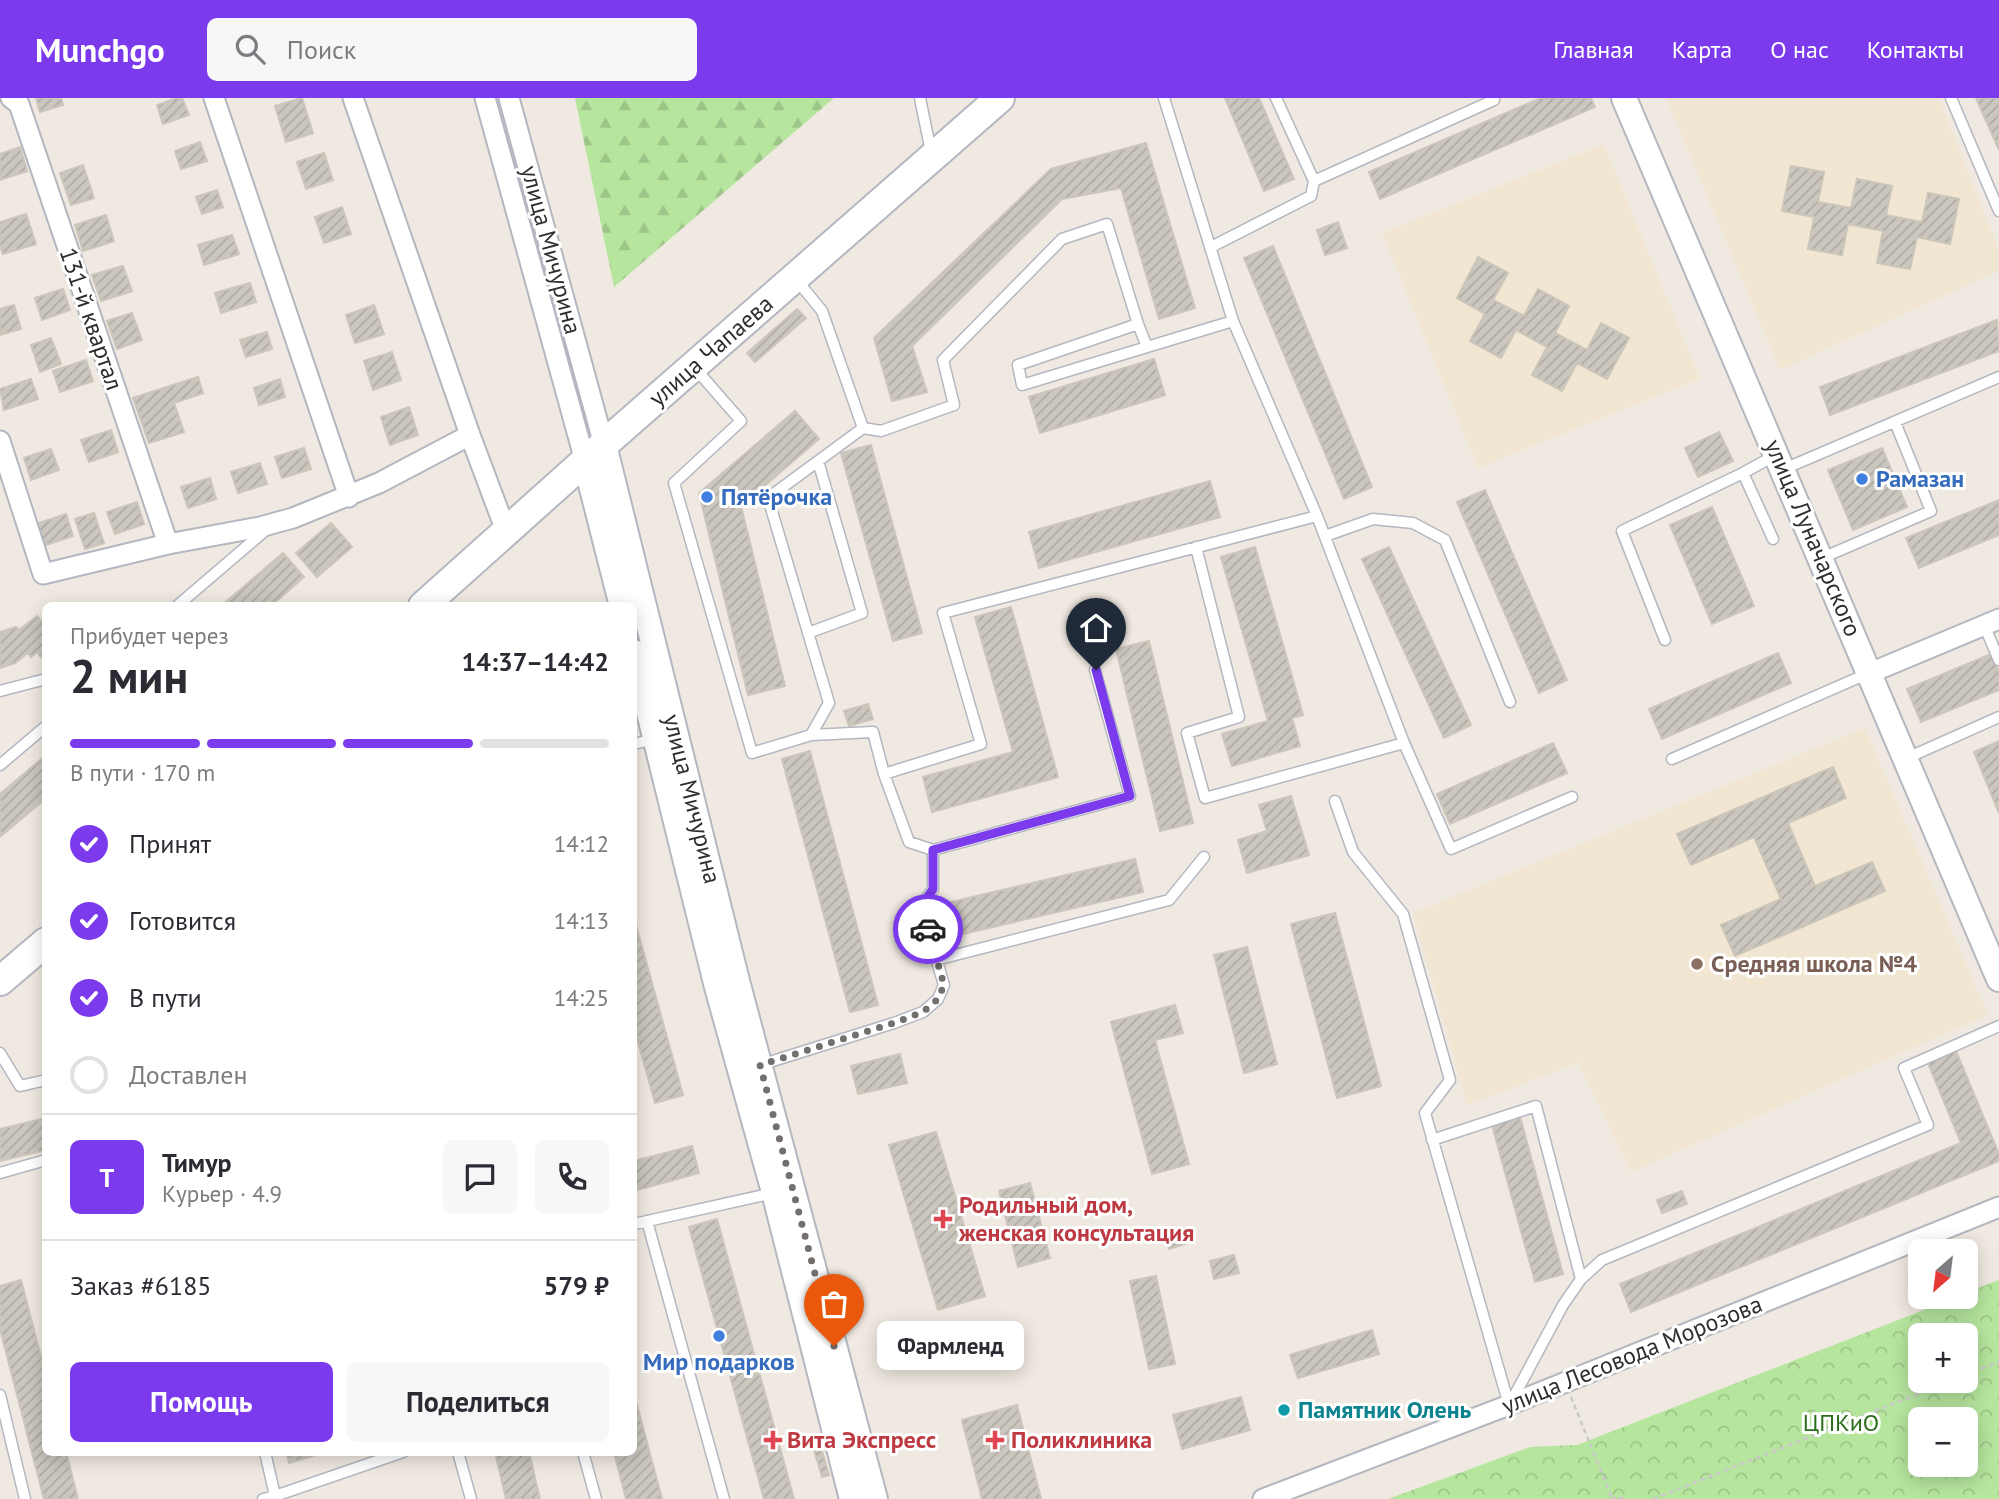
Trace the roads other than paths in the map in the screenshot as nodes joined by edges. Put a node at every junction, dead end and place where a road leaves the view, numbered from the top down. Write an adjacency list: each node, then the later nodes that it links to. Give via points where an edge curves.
1 (11, 98): 37 (street, 131-й квартал, via 19,104)
2 (214, 98): 31 (street)
3 (353, 98): 25 (street)
4 (485, 98): 27 (street, улица Мичурина)
5 (509, 98): 27 (street, улица Мичурина)
6 (920, 98): 13 (lane)
7 (1000, 98): 13 (main road, улица Чапаева)
8 (1164, 98): 16 (lane)
9 (1276, 98): 14 (lane)
10 (1624, 98): 29 (street, улица Луначарского)
11 (1951, 98): 15 (lane)
12 (1495, 99): 14 (lane)
13 (932, 157): 17 (main road, улица Чапаева)
14 (1314, 181): 16 (lane, via 1311,195)
15 (1999, 211)
16 (1211, 247): 18 (lane)
17 (794, 278): 21 (main road, улица Чапаева); 24 (lane, via 822,311)
18 (1233, 321): 20 (lane); 32 (lane)
19 (1138, 324): 20 (lane); 20 (lane, via 1018,365 1022,385); 24 (lane, via 1107,224 1062,239 943,360 954,405 881,431)
20 (1147, 347)
21 (694, 366): 27 (main road, улица Чапаева); 57 (lane, via 741,421 674,483 752,754)
22 (1999, 377): 23 (lane)
23 (1895, 422): 29 (lane); 39 (lane, via 1931,511)
24 (863, 428): 28 (lane)
25 (470, 435): 31 (street); 34 (street)
26 (0, 441): 37 (street, via 43,574)
27 (594, 453): 34 (main road, улица Чапаева); 42 (street, улица Мичурина); 43 (street, улица Мичурина)
28 (818, 461): 46 (lane, via 768,498); 46 (lane, via 862,613)
29 (1781, 462): 30 (lane); 39 (street, улица Луначарского)
30 (1743, 473): 36 (lane); 47 (lane, via 1622,531)
31 (349, 496): 33 (street)
32 (1317, 516): 35 (lane); 38 (lane)
33 (273, 524): 37 (street); 40 (lane)
34 (506, 531): 41 (main road, улица Чапаева)
35 (1325, 536): 54 (lane, via 1373,519 1413,523 1445,540); 59 (lane)
36 (1773, 538)
37 (167, 544)
38 (1196, 547): 59 (lane, via 1239,717 1187,733 1205,798); 63 (lane, via 943,613 981,744)
39 (1822, 559): 50 (street, улица Луначарского)
40 (182, 602)
41 (428, 602)
42 (621, 602)
43 (634, 602)
44 (637, 612): 74 (street, улица Мичурина)
45 (1992, 622): 48 (lane); 50 (street)
46 (808, 633): 57 (lane, via 829,703)
47 (1665, 640)
48 (1999, 660)
49 (1096, 670): 66 (lane, via 1130,796)
50 (1870, 673): 60 (street, улица Луначарского); 61 (lane)
51 (42, 679): 53 (lane)
52 (637, 679): 58 (street, улица Мичурина)
53 (0, 691)
54 (1510, 702)
55 (1999, 718): 60 (lane)
56 (42, 729): 62 (lane)
57 (811, 735): 63 (lane, via 873,732)
58 (644, 741): 79 (street, улица Мичурина)
59 (1404, 743): 64 (lane, via 1451,849)
60 (1906, 758): 70 (street, улица Луначарского)
61 (1672, 759)
62 (0, 765)
63 (884, 774): 66 (lane, via 909,842)
64 (1572, 797)
65 (1335, 801): 76 (lane, via 1353,852 1403,914 1450,1080 1424,1114)
66 (933, 850): 69 (lane, via 933,889 921,907)
67 (1204, 857): 69 (lane, via 1169,900)
68 (42, 945): 71 (main road)
69 (936, 960): 74 (lane, via 944,985 938,999 923,1012)
70 (1999, 979)
71 (0, 981)
72 (1999, 1026): 83 (lane, via 1904,1068 1928,1125 1602,1260)
73 (0, 1053): 75 (lane, via 20,1086)
74 (760, 1065): 97 (street, улица Мичурина)
75 (42, 1081)
76 (1432, 1140): 83 (lane, via 1536,1106); 85 (lane)
77 (42, 1161): 78 (lane)
78 (0, 1173)
79 (774, 1192): 81 (lane); 96 (street, улица Мичурина)
80 (1999, 1207): 85 (street, улица Лесовода Морозова)
81 (647, 1221): 82 (lane); 95 (lane)
82 (637, 1223)
83 (1581, 1279): 85 (lane)
84 (0, 1397): 91 (lane)
85 (1509, 1405): 98 (street, улица Лесовода Морозова)
86 (266, 1456): 90 (lane)
87 (391, 1456): 90 (lane)
88 (459, 1456): 93 (lane)
89 (584, 1456): 94 (lane)
90 (275, 1496): 92 (lane)
91 (25, 1499)
92 (263, 1499)
93 (471, 1499)
94 (596, 1499)
95 (724, 1499)
96 (852, 1499)
97 (875, 1499)
98 (1263, 1499)

